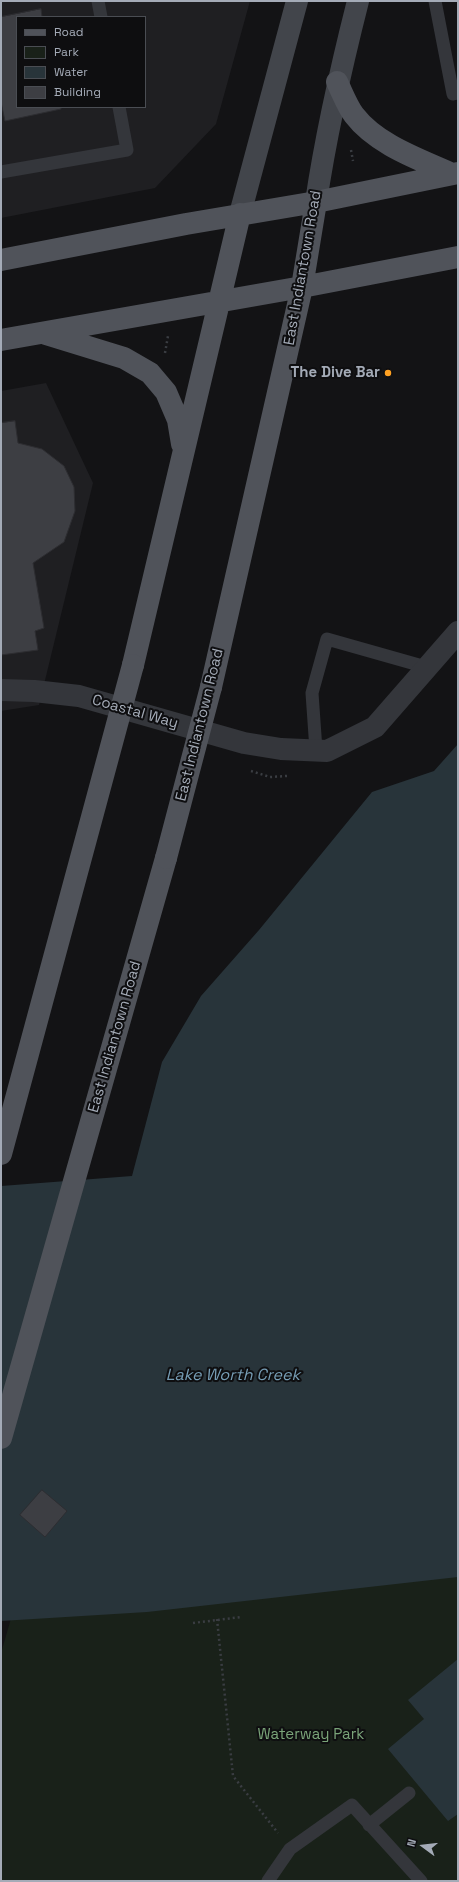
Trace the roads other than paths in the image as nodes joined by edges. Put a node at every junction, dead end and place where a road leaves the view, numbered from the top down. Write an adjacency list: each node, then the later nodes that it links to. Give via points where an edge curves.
1 (98, 1): 5 (lane)
2 (297, 1): 12 (street)
3 (358, 1): 6 (street, East Indiantown Road)
4 (435, 1): 7 (lane, via 453,94)
5 (101, 16)
6 (337, 82): 10 (main road, via 353,114 367,130 397,148); 11 (street, East Indiantown Road)
7 (458, 93)
8 (119, 108): 9 (lane, via 127,150)
9 (1, 172)
10 (455, 173): 11 (main road)
11 (316, 202): 12 (main road); 15 (main road, East Indiantown Road)
12 (240, 214): 14 (main road); 16 (main road)
13 (458, 257): 15 (main road)
14 (1, 260)
15 (302, 287): 16 (main road); 25 (main road, East Indiantown Road, bridge, via 211,687 166,858)
16 (220, 300): 17 (main road); 19 (main road)
17 (42, 333): 18 (main road); 19 (main road, via 124,358 150,373 166,392 178,420)
18 (1, 340)
19 (183, 453): 24 (main road, bridge, via 133,665)
20 (458, 632): 21 (street, Coastal Way)
21 (426, 667): 23 (street, Coastal Way, via 375,727 327,751); 23 (lane, via 327,639 312,693)
22 (1, 690): 23 (street, Coastal Way, via 79,696 244,743 281,749)
23 (316, 750)
24 (1, 1154)
25 (1, 1438)
26 (409, 1793): 27 (lane)
27 (369, 1824): 28 (lane, via 352,1805 290,1849); 29 (lane)
28 (268, 1881)
29 (420, 1881)

